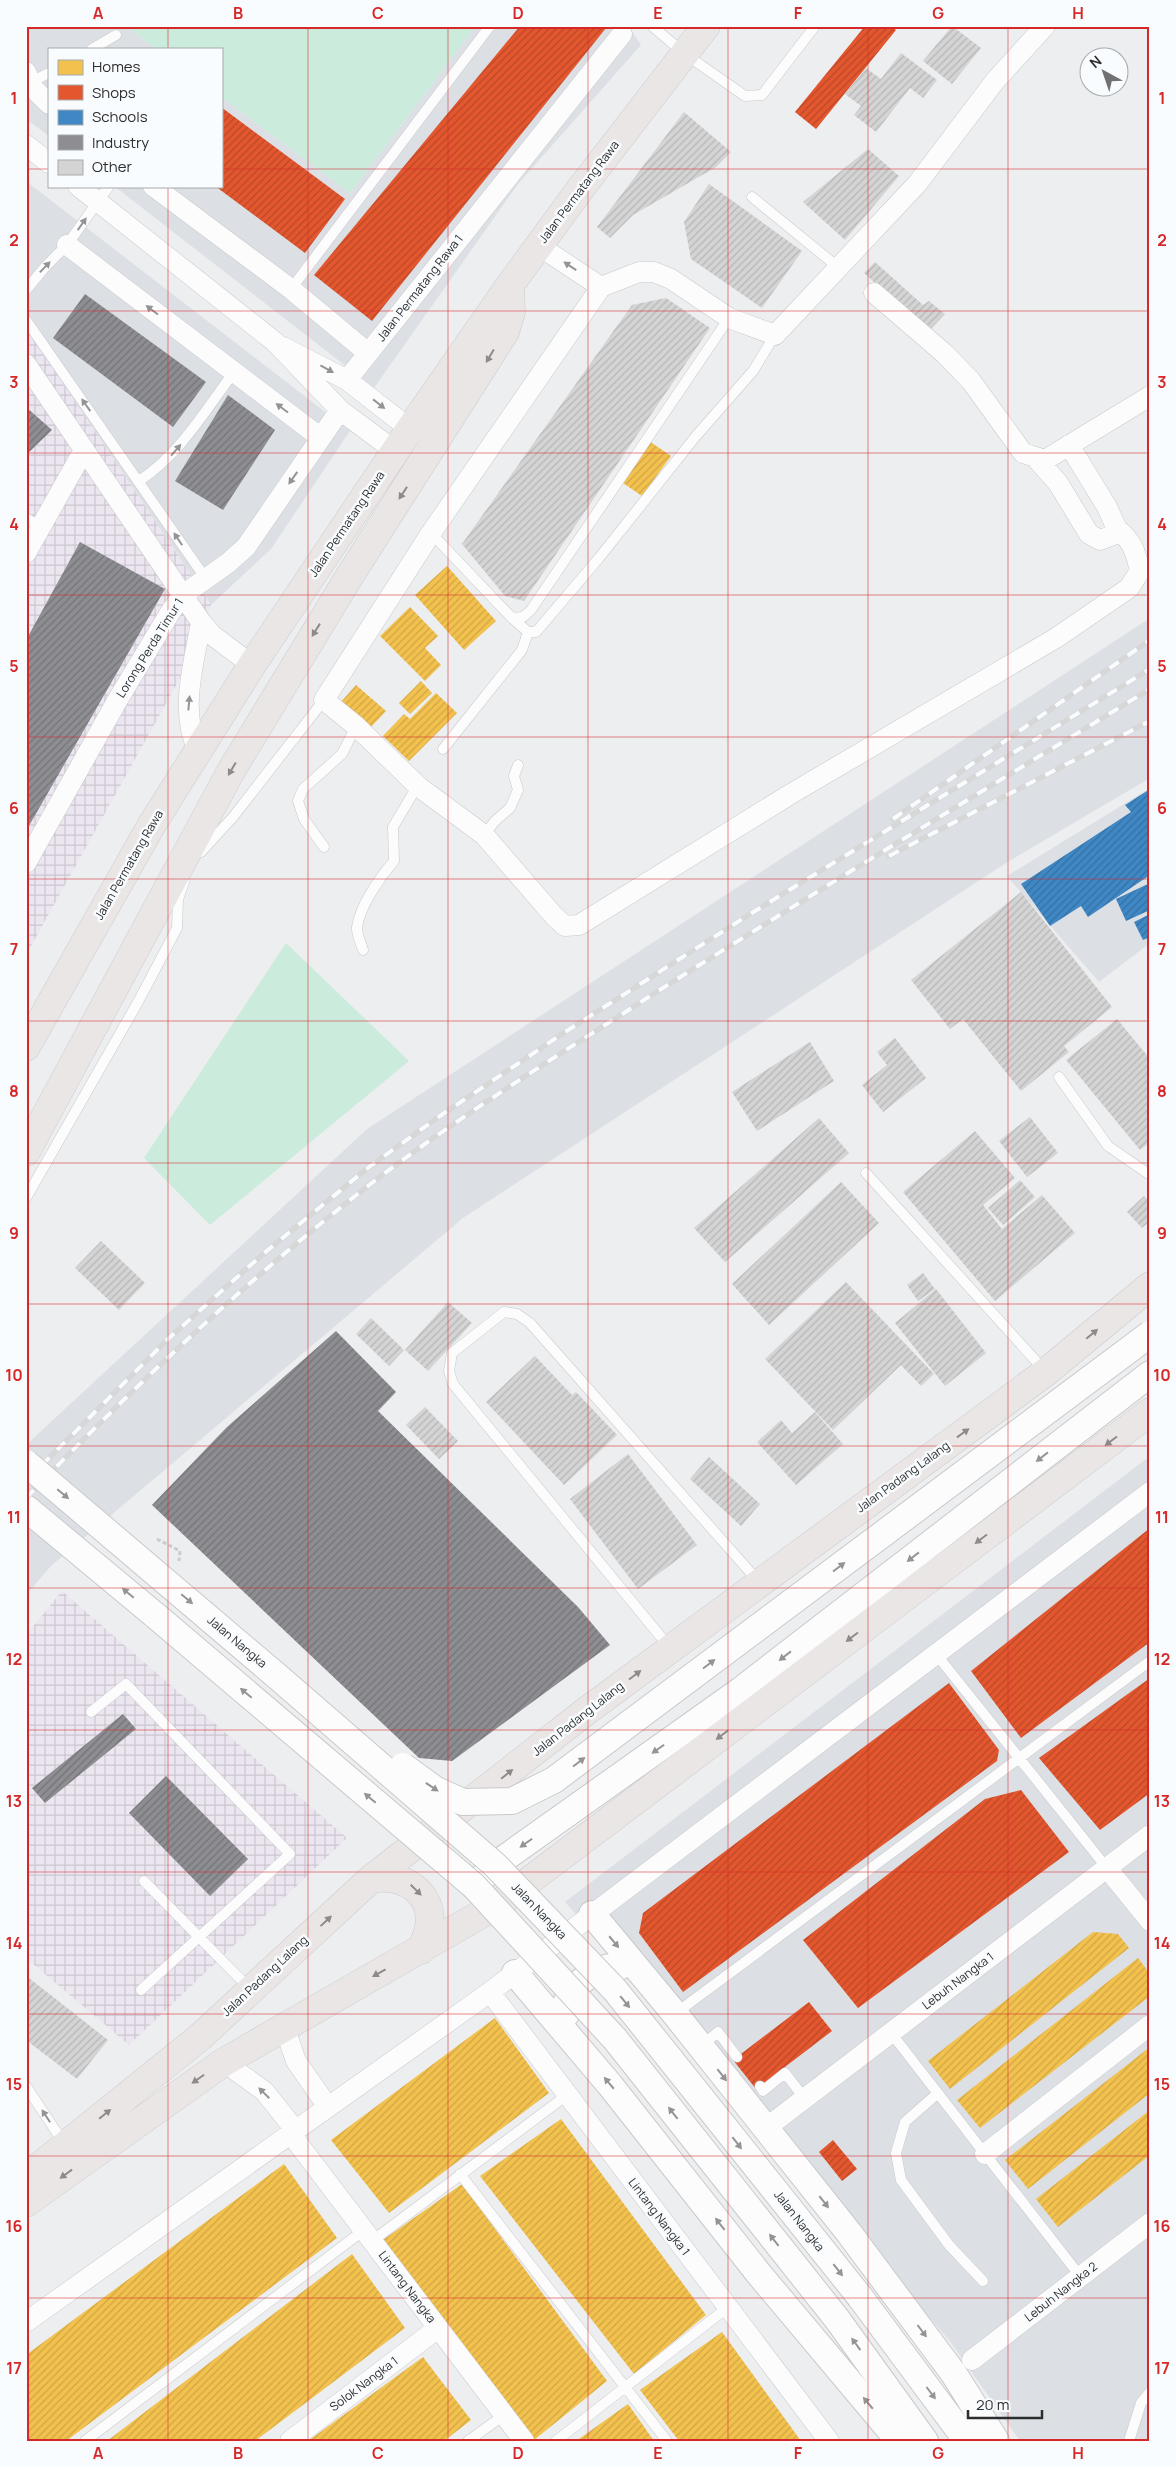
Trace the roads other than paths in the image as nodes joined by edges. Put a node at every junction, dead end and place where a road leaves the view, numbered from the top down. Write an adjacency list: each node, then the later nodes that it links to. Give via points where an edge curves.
1 (490, 26): 24 (lane)
2 (652, 26): 9 (lane)
3 (706, 26): 9 (main road, Jalan Permatang Rawa)
4 (815, 26): 9 (lane, via 762,95 745,96)
5 (1045, 26): 21 (street, via 995,81 917,184)
6 (619, 30): 31 (street, Jalan Permatang Rawa 1)
7 (116, 35): 8 (lane)
8 (94, 48)
9 (685, 54): 20 (main road, Jalan Permatang Rawa)
10 (48, 73): 11 (lane)
11 (28, 77): 12 (street, via 34,89)
12 (48, 103)
13 (26, 145): 14 (street)
14 (48, 162)
15 (84, 188): 17 (street)
16 (156, 188): 24 (street, Jalan Permatang Rawa 1)
17 (103, 194): 19 (lane, one-way to 17); 30 (street)
18 (752, 197): 21 (lane)
19 (67, 245): 25 (lane, one-way to 19, via 39,272); 33 (street, one-way to 19)
20 (539, 246): 22 (main road, Jalan Permatang Rawa); 23 (street, one-way to 20)
21 (839, 268): 29 (street)
22 (510, 285): 37 (main road, Jalan Permatang Rawa); 66 (main road, one-way to 66, via 510,312 505,332 349,577 231,771)
23 (601, 287): 27 (street, via 639,272 654,272); 46 (street)
24 (291, 289): 31 (street, Jalan Permatang Rawa 1)
25 (26, 290)
26 (874, 293): 42 (street, via 971,380 1023,453)
27 (729, 318): 29 (street); 50 (lane, via 531,610 523,617)
28 (26, 320): 43 (lane, one-way to 28)
29 (775, 335): 52 (lane, via 753,371 696,436 599,558 536,632)
30 (275, 342): 34 (street, one-way to 34); 36 (street)
31 (368, 353): 34 (street)
32 (26, 364): 40 (street)
33 (234, 372): 38 (street, one-way to 33); 43 (lane, one-way to 33, via 176,452)
34 (347, 380): 37 (street, one-way to 37)
35 (1150, 396): 39 (street)
36 (340, 410): 38 (street, Lorong Perda Timur 1); 41 (street)
37 (410, 429): 41 (main road, Jalan Permatang Rawa)
38 (321, 438): 48 (street, Lorong Perda Timur 1, one-way to 48, via 246,547)
39 (1069, 446): 42 (street, via 1045,460); 45 (street, via 1107,507)
40 (84, 450): 44 (street); 49 (street)
41 (395, 452): 53 (main road, Jalan Permatang Rawa)
42 (1035, 458): 45 (street, via 1058,483 1089,534 1100,540 1113,535)
43 (139, 481): 48 (lane, one-way to 43)
44 (34, 522): 47 (street)
45 (1116, 529): 60 (street, via 1128,537 1137,553 1140,571 1129,588 1056,638 789,795 579,925 565,926 554,916)
46 (431, 533): 50 (lane); 54 (street)
47 (26, 553)
48 (206, 579): 49 (street, Lorong Perda Timur 1)
49 (183, 595): 51 (street); 62 (street, Lorong Perda Timur 1, via 117,701)
50 (512, 618): 52 (lane)
51 (201, 622): 53 (street, via 218,640); 57 (street, one-way to 51, via 188,722)
52 (528, 632): 56 (lane, via 522,650)
53 (252, 665): 57 (main road, Jalan Permatang Rawa)
54 (324, 700): 55 (street); 69 (lane, via 188,870 178,899 177,928)
55 (356, 726): 59 (street); 61 (lane, via 342,754 304,789 298,801 304,819)
56 (443, 748)
57 (198, 750): 64 (main road, Jalan Permatang Rawa, via 151,826)
58 (518, 765): 60 (lane, via 514,776 518,790 510,808)
59 (419, 787): 60 (street); 63 (lane, via 393,827 394,861 381,876 362,912 357,928)
60 (484, 835)
61 (324, 847)
62 (26, 863)
63 (363, 950)
64 (26, 1047)
65 (1059, 1077): 68 (lane, via 1108,1146)
66 (26, 1152)
67 (866, 1173): 72 (lane)
68 (1150, 1175)
69 (26, 1198)
70 (1150, 1286): 72 (main road, Jalan Padang Lalang, one-way to 70)
71 (1150, 1334): 82 (street, one-way to 71, bridge, via 436,1790 463,1802 512,1801 554,1780)
72 (1046, 1372): 78 (main road, Jalan Padang Lalang, one-way to 72)
73 (1150, 1374): 87 (street, one-way to 87, via 741,1690)
74 (1150, 1412): 92 (main road, one-way to 92)
75 (26, 1463): 82 (street, Jalan Nangka, one-way to 82, bridge)
76 (1150, 1492): 80 (street)
77 (26, 1508): 91 (street, one-way to 77, bridge)
78 (759, 1583): 79 (main road, Jalan Padang Lalang); 79 (lane, via 530,1323 517,1314 504,1312 452,1353 449,1371 453,1384)
79 (670, 1649): 85 (main road, Jalan Padang Lalang, one-way to 79)
80 (936, 1654): 84 (lane); 93 (street)
81 (1150, 1661): 84 (lane)
82 (278, 1677): 87 (street, Jalan Nangka, bridge)
83 (91, 1712): 95 (lane, via 126,1684 290,1854)
84 (1019, 1758): 88 (lane); 102 (lane)
85 (442, 1825): 89 (main road, Jalan Padang Lalang); 92 (main road, via 443,1862 451,1878 463,1891)
86 (1150, 1835): 88 (street, Lebuh Nangka 1)
87 (495, 1866): 91 (street); 143 (street, Jalan Nangka, one-way to 143, bridge, via 615,1990 860,2297)
88 (1106, 1868): 94 (street); 106 (street, Lebuh Nangka 1)
89 (371, 1879): 96 (main road, one-way to 96, via 393,1877 419,1892 429,1912 429,1928); 100 (main road, Jalan Padang Lalang, one-way to 89)
90 (144, 1881): 95 (lane)
91 (474, 1886): 142 (street, one-way to 91, bridge, via 837,2319 615,2039)
92 (497, 1905): 96 (main road)
93 (592, 1914): 97 (street, one-way to 97); 98 (street)
94 (1150, 1921)
95 (200, 1937): 99 (lane); 100 (lane)
96 (421, 1950): 104 (main road, one-way to 104)
97 (637, 1969): 102 (street); 105 (street, via 609,1966 584,1979 567,2001)
98 (515, 1973): 101 (street); 105 (street)
99 (141, 1990)
100 (251, 1990): 118 (main road, Jalan Padang Lalang, one-way to 100, via 200,2037)
101 (490, 1992): 113 (street, Lintang Nangka 1); 115 (street)
102 (675, 2014): 107 (street)
103 (1150, 2025): 119 (street)
104 (284, 2026): 109 (main road); 115 (street, via 296,2062)
105 (565, 2032): 141 (street, one-way to 105, via 759,2274 610,2084)
106 (891, 2033): 112 (lane); 114 (street, Lebuh Nangka 1)
107 (700, 2046): 108 (lane, via 718,2032); 116 (street, one-way to 116)
108 (737, 2057)
109 (224, 2062): 117 (street, Lintang Nangka, one-way to 109, via 264,2091); 122 (main road, one-way to 122)
110 (26, 2086): 118 (lane, one-way to 110)
111 (760, 2086): 114 (lane, via 764,2091 785,2073)
112 (938, 2093): 119 (lane); 126 (lane, via 905,2122 896,2153 901,2180 949,2245)
113 (567, 2095): 120 (lane); 127 (street, Lintang Nangka 1)
114 (804, 2099): 116 (street, Lebuh Nangka 1)
115 (328, 2107): 117 (street)
116 (766, 2128): 144 (street, one-way to 144, via 954,2374)
117 (293, 2132): 124 (street, Lintang Nangka); 128 (street)
118 (65, 2146): 121 (main road, Jalan Padang Lalang)
119 (985, 2154): 125 (lane)
120 (460, 2174): 124 (lane); 131 (lane)
121 (26, 2177)
122 (26, 2203)
123 (1150, 2223): 125 (street, Lebuh Nangka 2)
124 (368, 2235): 129 (street, Lintang Nangka); 134 (lane)
125 (1080, 2276): 130 (street, Lebuh Nangka 2)
126 (983, 2281)
127 (728, 2308): 131 (lane); 140 (street, Lintang Nangka 1)
128 (26, 2322)
129 (438, 2328): 133 (street, Lintang Nangka); 135 (street, Solok Nangka 1)
130 (972, 2360)
131 (626, 2387): 138 (lane); 139 (lane)
132 (1150, 2392): 145 (lane, via 1141,2403)
133 (504, 2415): 136 (lane); 137 (street, Lintang Nangka)
134 (85, 2441)
135 (290, 2441)
136 (468, 2441)
137 (524, 2441)
138 (556, 2441)
139 (667, 2441)
140 (829, 2441)
141 (899, 2441)
142 (925, 2441)
143 (966, 2441)
144 (996, 2441)
145 (1129, 2441)

